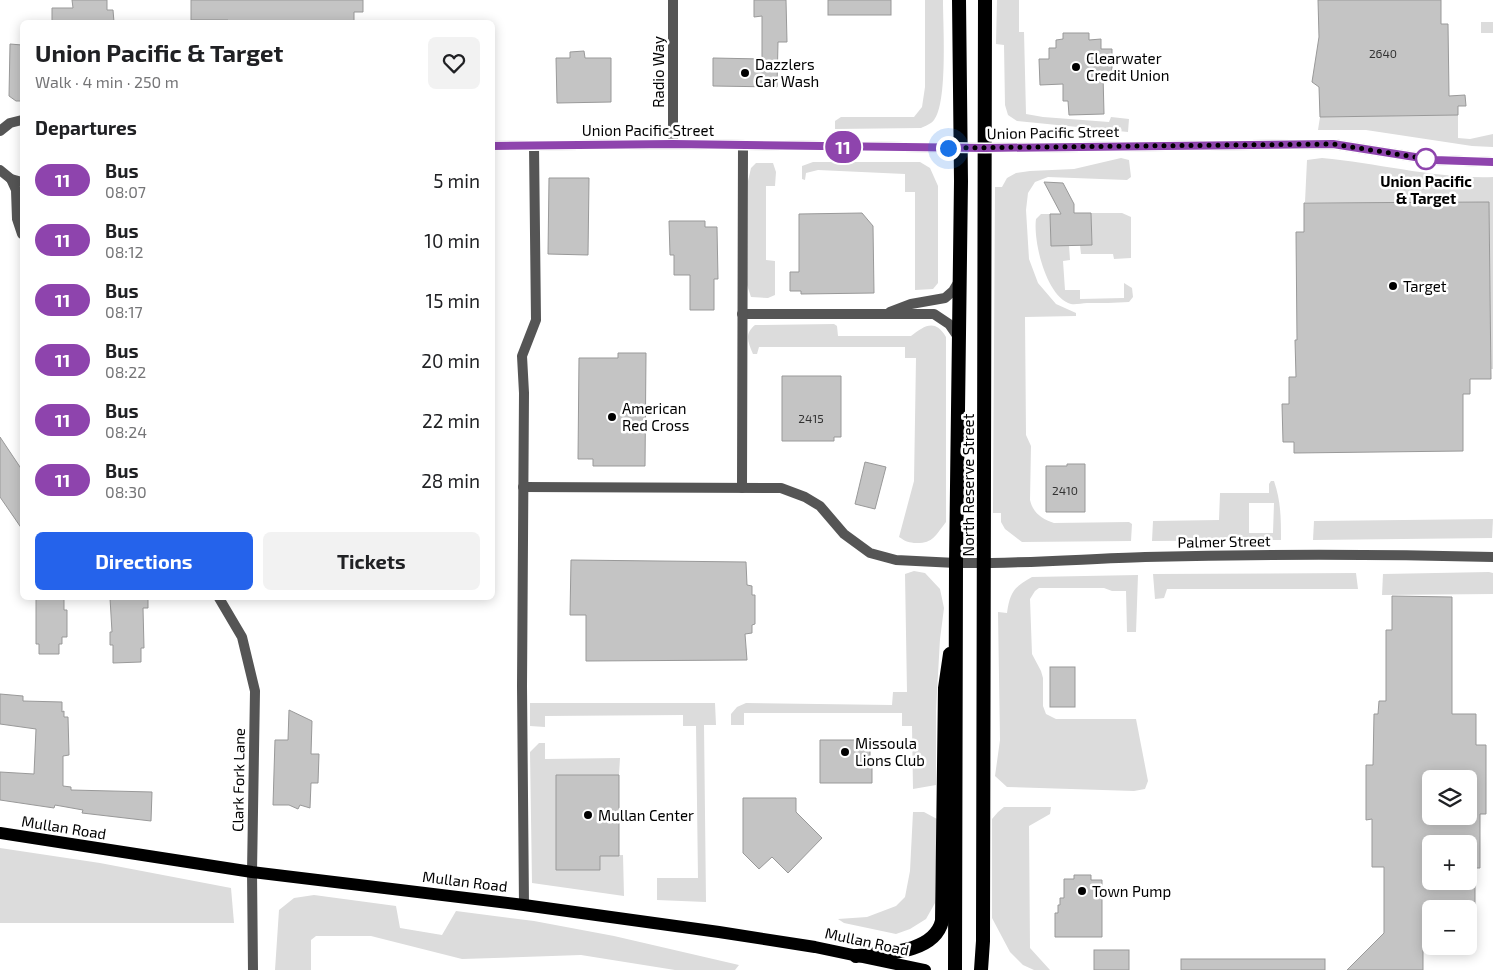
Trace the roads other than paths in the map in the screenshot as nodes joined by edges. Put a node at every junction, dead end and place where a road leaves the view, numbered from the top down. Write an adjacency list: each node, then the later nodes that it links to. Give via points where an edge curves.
1 (674, 0): 7 (street, Radio Way)
2 (959, 0): 11 (highway, North Reserve Street)
3 (986, 0): 12 (highway, North Reserve Street)
4 (0, 118): 5 (street)
5 (19, 121): 6 (street, via 5,126)
6 (0, 132)
7 (673, 144): 8 (street, Union Pacific Street); 10 (street, Union Pacific Street)
8 (743, 145): 11 (street, Union Pacific Street); 19 (street)
9 (495, 146): 10 (street, Union Pacific Street)
10 (534, 146): 22 (street, via 536,320 522,356)
11 (960, 148): 12 (street, Union Pacific Street); 18 (highway, North Reserve Street)
12 (985, 148): 13 (street, Union Pacific Street, via 1333,144 1434,160); 26 (highway, North Reserve Street)
13 (1493, 162)
14 (0, 170): 15 (street)
15 (11, 179): 16 (street); 17 (street, via 16,190)
16 (20, 181)
17 (20, 228)
18 (960, 281): 20 (street, via 945,298 911,304); 21 (highway, North Reserve Street)
19 (742, 314): 20 (street); 23 (street)
20 (885, 314): 21 (street, via 934,314 949,324)
21 (958, 337): 25 (highway, North Reserve Street)
22 (523, 487): 23 (street, Palmer Street); 31 (street)
23 (742, 488): 25 (street, Palmer Street, via 781,488 805,497 820,506 844,534 870,552 896,560)
24 (1493, 557): 26 (street, Palmer Street, via 1272,555)
25 (956, 563): 26 (street, Palmer Street); 28 (highway, North Reserve Street)
26 (984, 564): 36 (highway, North Reserve Street)
27 (220, 600): 30 (street, Clark Fork Lane, via 242,637 255,691)
28 (957, 624): 32 (highway, via 945,688 940,929 911,949); 35 (highway, North Reserve Street)
29 (0, 833): 30 (main road, Mullan Road)
30 (252, 872): 31 (main road, Mullan Road); 33 (street, Clark Fork Lane)
31 (524, 905): 32 (main road, Mullan Road, via 719,932)
32 (856, 956): 34 (main road, Mullan Road)
33 (253, 970)
34 (925, 970)
35 (955, 970)
36 (981, 970)

